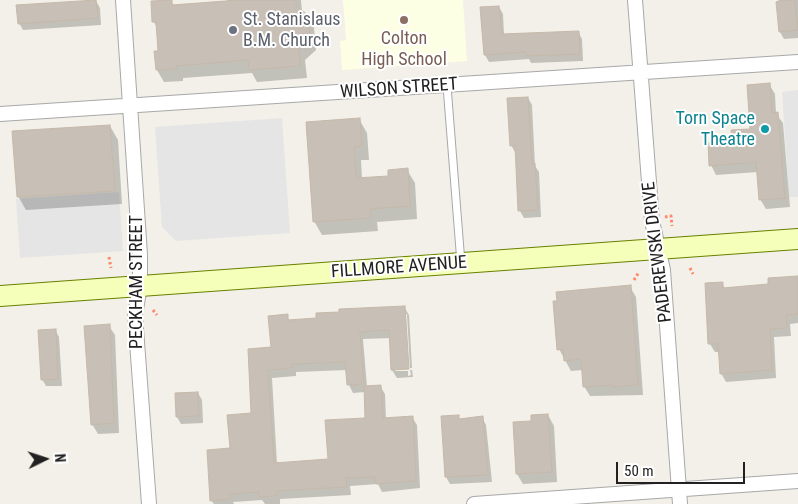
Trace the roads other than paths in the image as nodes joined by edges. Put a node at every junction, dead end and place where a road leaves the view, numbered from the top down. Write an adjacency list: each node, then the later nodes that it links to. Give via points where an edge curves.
1 (123, 0): 6 (street, PECKHAM STREET)
2 (635, 0): 4 (street, PADEREWSKI DRIVE)
3 (798, 62): 4 (street, WILSON STREET)
4 (641, 72): 5 (street, WILSON STREET); 9 (street, PADEREWSKI DRIVE, via 652,221)
5 (447, 86): 6 (street, WILSON STREET); 10 (lane)
6 (129, 106): 7 (street, WILSON STREET); 11 (street, PECKHAM STREET)
7 (0, 114)
8 (798, 240): 9 (street, FILLMORE AVENUE)
9 (658, 249): 10 (street, FILLMORE AVENUE); 14 (street, PADEREWSKI DRIVE, via 663,270)
10 (461, 263): 11 (street, FILLMORE AVENUE)
11 (140, 286): 12 (street, FILLMORE AVENUE); 15 (street, PECKHAM STREET, via 135,315)
12 (0, 296)
13 (798, 481): 14 (street)
14 (679, 490): 16 (street); 17 (street, PADEREWSKI DRIVE)
15 (149, 504)
16 (474, 504)
17 (680, 504)

